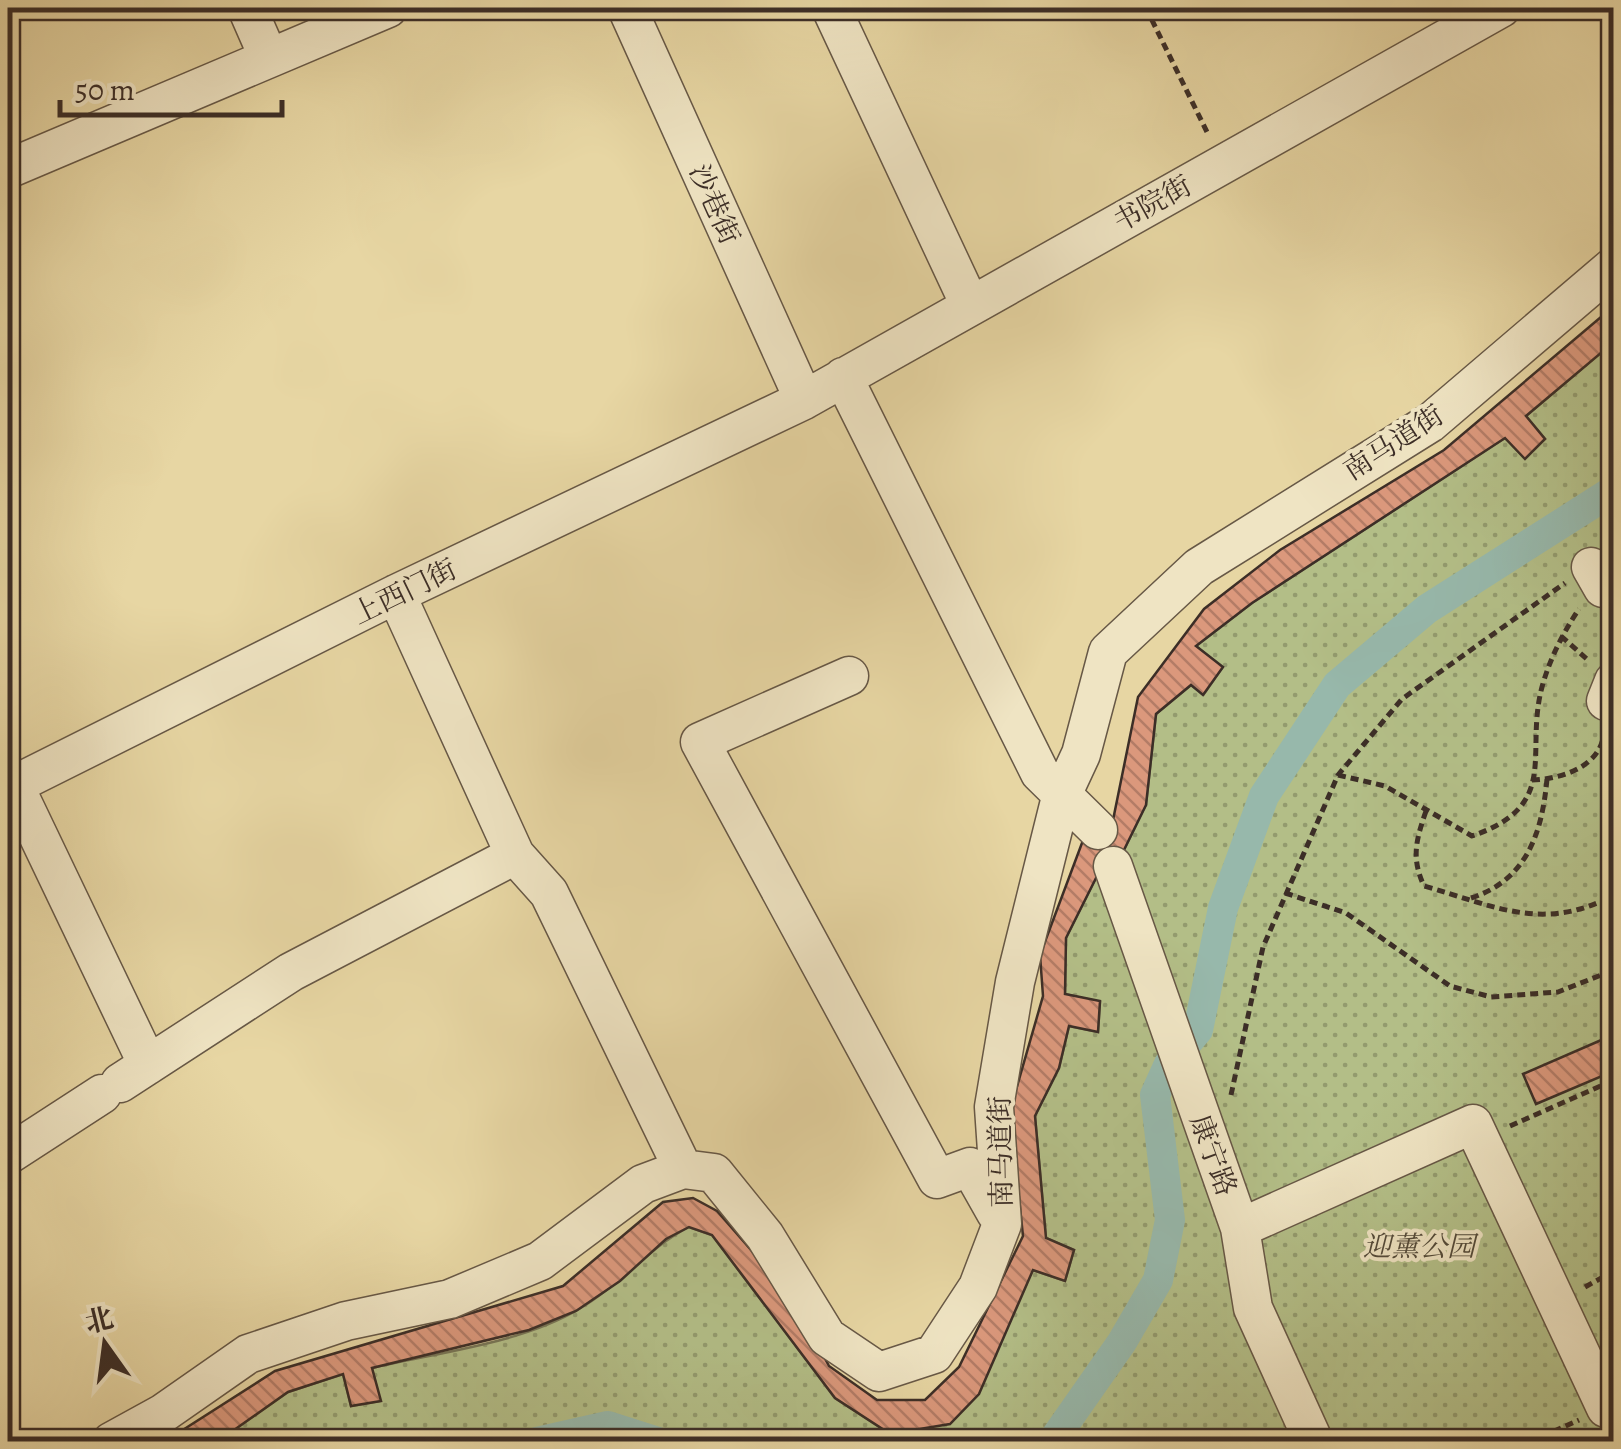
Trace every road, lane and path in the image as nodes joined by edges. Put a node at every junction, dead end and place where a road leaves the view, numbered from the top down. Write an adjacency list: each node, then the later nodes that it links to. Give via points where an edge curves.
1 (247, 8): 7 (street)
2 (388, 8): 7 (street)
3 (626, 8): 13 (street, 沙巷街)
4 (831, 8): 11 (street)
5 (1146, 8): 8 (path)
6 (1501, 8): 8 (street, 书院街)
7 (268, 56): 9 (street)
8 (1222, 164): 11 (street, 书院街)
9 (8, 169)
10 (1614, 266): 21 (street, 南马道街, via 1430,423 1198,567 1108,652 1082,754)
11 (970, 305): 12 (street, 书院街)
12 (843, 377): 13 (street, 书院街); 21 (street, via 1040,773)
13 (804, 400): 14 (street, 上西门街)
14 (396, 594): 20 (street, 上西门街); 24 (street)
15 (848, 676): 36 (street, via 700,742 937,1179 970,1167)
16 (1603, 740): 17 (path)
17 (1614, 754)
18 (1338, 775): 22 (path, via 1385,786); 22 (path, via 1402,699 1542,596 1597,578 1561,636 1541,690 1538,763 1521,808 1500,826 1472,836); 26 (path)
19 (1547, 779): 28 (path, via 1543,826 1518,868 1493,891)
20 (11, 787): 30 (street)
21 (1061, 797): 23 (street); 36 (street, 南马道街, via 994,1107)
22 (1426, 810): 28 (path, via 1414,867 1424,886)
23 (1098, 830)
24 (515, 855): 30 (street, via 291,972); 35 (street, via 549,893)
25 (1113, 866): 37 (street, 康宁路)
26 (1285, 894): 29 (path, via 1346,913 1450,986 1491,998 1558,992); 32 (path, via 1264,946)
27 (1614, 894): 28 (path, via 1574,913 1534,918)
28 (1468, 898)
29 (1614, 970)
30 (123, 1080): 34 (street)
31 (1614, 1080): 33 (path)
32 (1229, 1103)
33 (1480, 1139): 37 (street, via 1472,1124); 38 (street)
34 (8, 1155)
35 (683, 1169): 36 (street, 南马道街, via 714,1173 765,1236 828,1338 880,1372 934,1354 978,1287); 39 (street, via 643,1184 540,1261 450,1299 346,1321 248,1354)
36 (1002, 1224)
37 (1240, 1228): 40 (street, 康宁路, via 1253,1308)
38 (1606, 1408): 41 (path)
39 (112, 1442)
40 (1314, 1442)
41 (1530, 1442)

